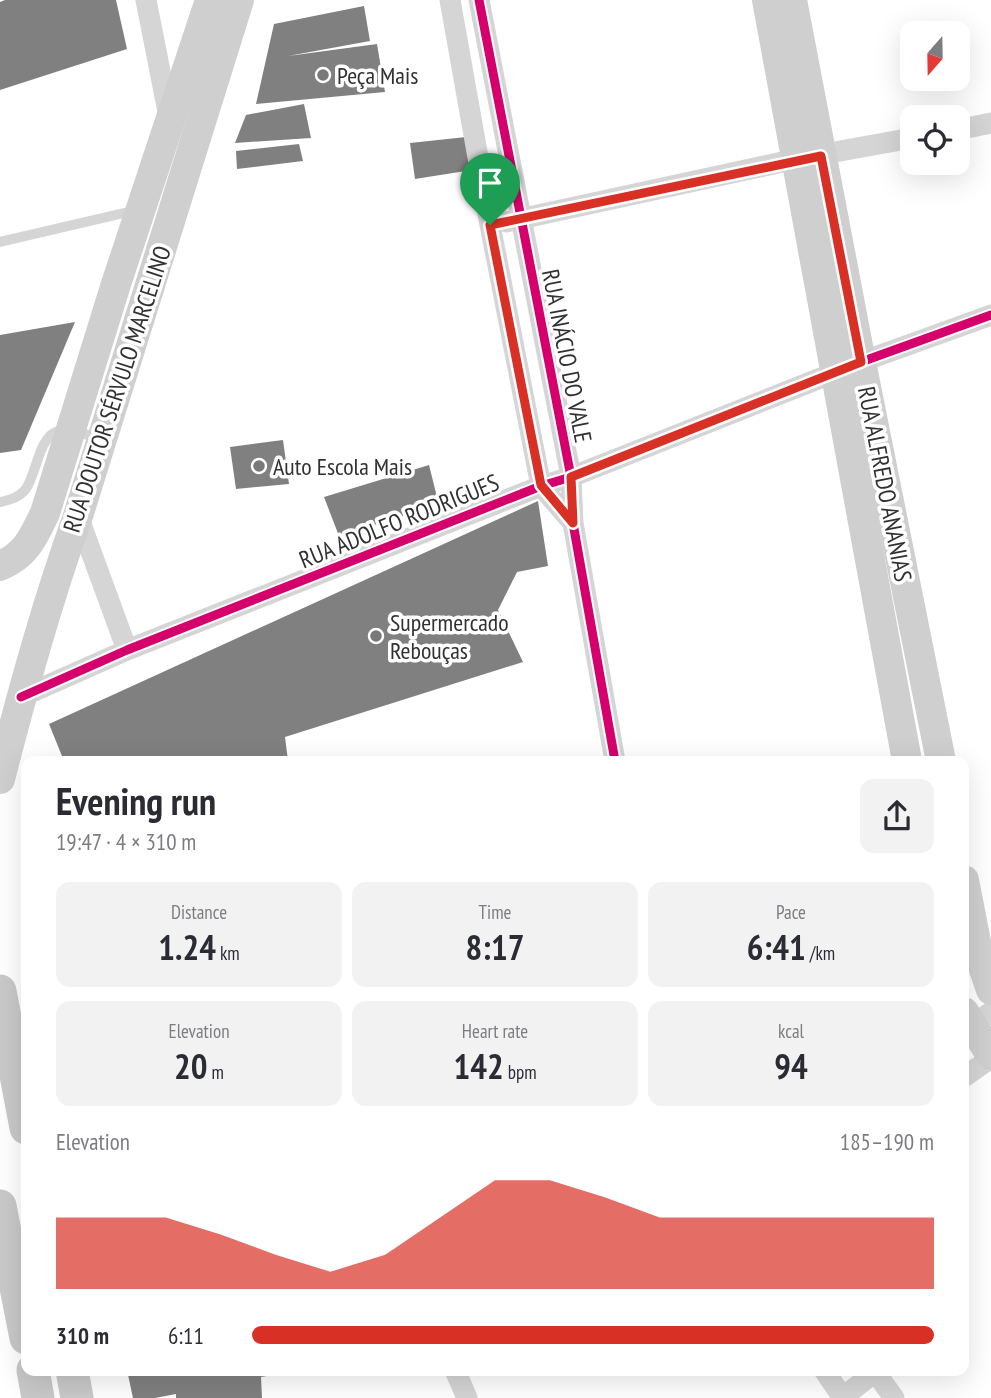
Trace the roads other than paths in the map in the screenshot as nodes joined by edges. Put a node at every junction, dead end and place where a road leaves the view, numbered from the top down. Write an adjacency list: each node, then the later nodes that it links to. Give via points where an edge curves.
1 (146, 0): 8 (street)
2 (210, 0): 8 (main road, RUA DOUTOR SÉRVULO MARCELINO)
3 (239, 0): 20 (main road, RUA DOUTOR SÉRVULO MARCELINO)
4 (450, 0): 15 (street, RUA INÁCIO DO VALE)
5 (479, 0): 14 (street, RUA INÁCIO DO VALE)
6 (767, 0): 12 (main road, RUA ALFREDO ANANIAS)
7 (792, 0): 12 (main road, RUA ALFREDO ANANIAS)
8 (170, 123): 13 (main road, RUA DOUTOR SÉRVULO MARCELINO)
9 (991, 124): 10 (street)
10 (970, 128)
11 (900, 140): 12 (street)
12 (809, 157): 14 (street); 18 (main road, RUA ALFREDO ANANIAS)
13 (141, 209): 16 (lane); 19 (main road, RUA DOUTOR SÉRVULO MARCELINO)
14 (520, 219): 15 (street); 21 (street, RUA INÁCIO DO VALE)
15 (490, 225): 22 (street, RUA INÁCIO DO VALE)
16 (0, 242)
17 (991, 315): 18 (street, RUA ADOLFO RODRIGUES)
18 (848, 368): 21 (street, RUA ADOLFO RODRIGUES); 30 (main road, RUA ALFREDO ANANIAS); 31 (main road, RUA ALFREDO ANANIAS)
19 (71, 430): 20 (lane); 23 (lane, via 50,436 27,489); 26 (main road, RUA DOUTOR SÉRVULO MARCELINO, via 33,538 20,556)
20 (103, 439): 24 (main road, RUA DOUTOR SÉRVULO MARCELINO)
21 (571, 477): 22 (street, RUA ADOLFO RODRIGUES); 25 (street, RUA INÁCIO DO VALE)
22 (541, 485): 25 (street, RUA INÁCIO DO VALE); 27 (street, RUA ADOLFO RODRIGUES)
23 (0, 502)
24 (78, 516): 27 (street); 28 (main road, RUA DOUTOR SÉRVULO MARCELINO)
25 (573, 523): 29 (street, RUA INÁCIO DO VALE)
26 (0, 566)
27 (127, 650): 28 (street, RUA ADOLFO RODRIGUES)
28 (21, 697): 32 (main road, RUA DOUTOR SÉRVULO MARCELINO)
29 (614, 756)
30 (906, 756)
31 (940, 756)
32 (0, 779)
33 (969, 906): 34 (main road)
34 (991, 990)
35 (0, 991): 38 (main road)
36 (973, 1021): 37 (main road)
37 (991, 1057): 39 (street)
38 (20, 1059)
39 (969, 1073)
40 (0, 1206): 41 (main road)
41 (21, 1313)
42 (34, 1376): 49 (main road)
43 (73, 1376): 50 (main road)
44 (458, 1376): 51 (street)
45 (828, 1376): 48 (street)
46 (869, 1376): 48 (street)
47 (879, 1376): 52 (street)
48 (843, 1397)
49 (38, 1398)
50 (77, 1398)
51 (467, 1398)
52 (894, 1398)

